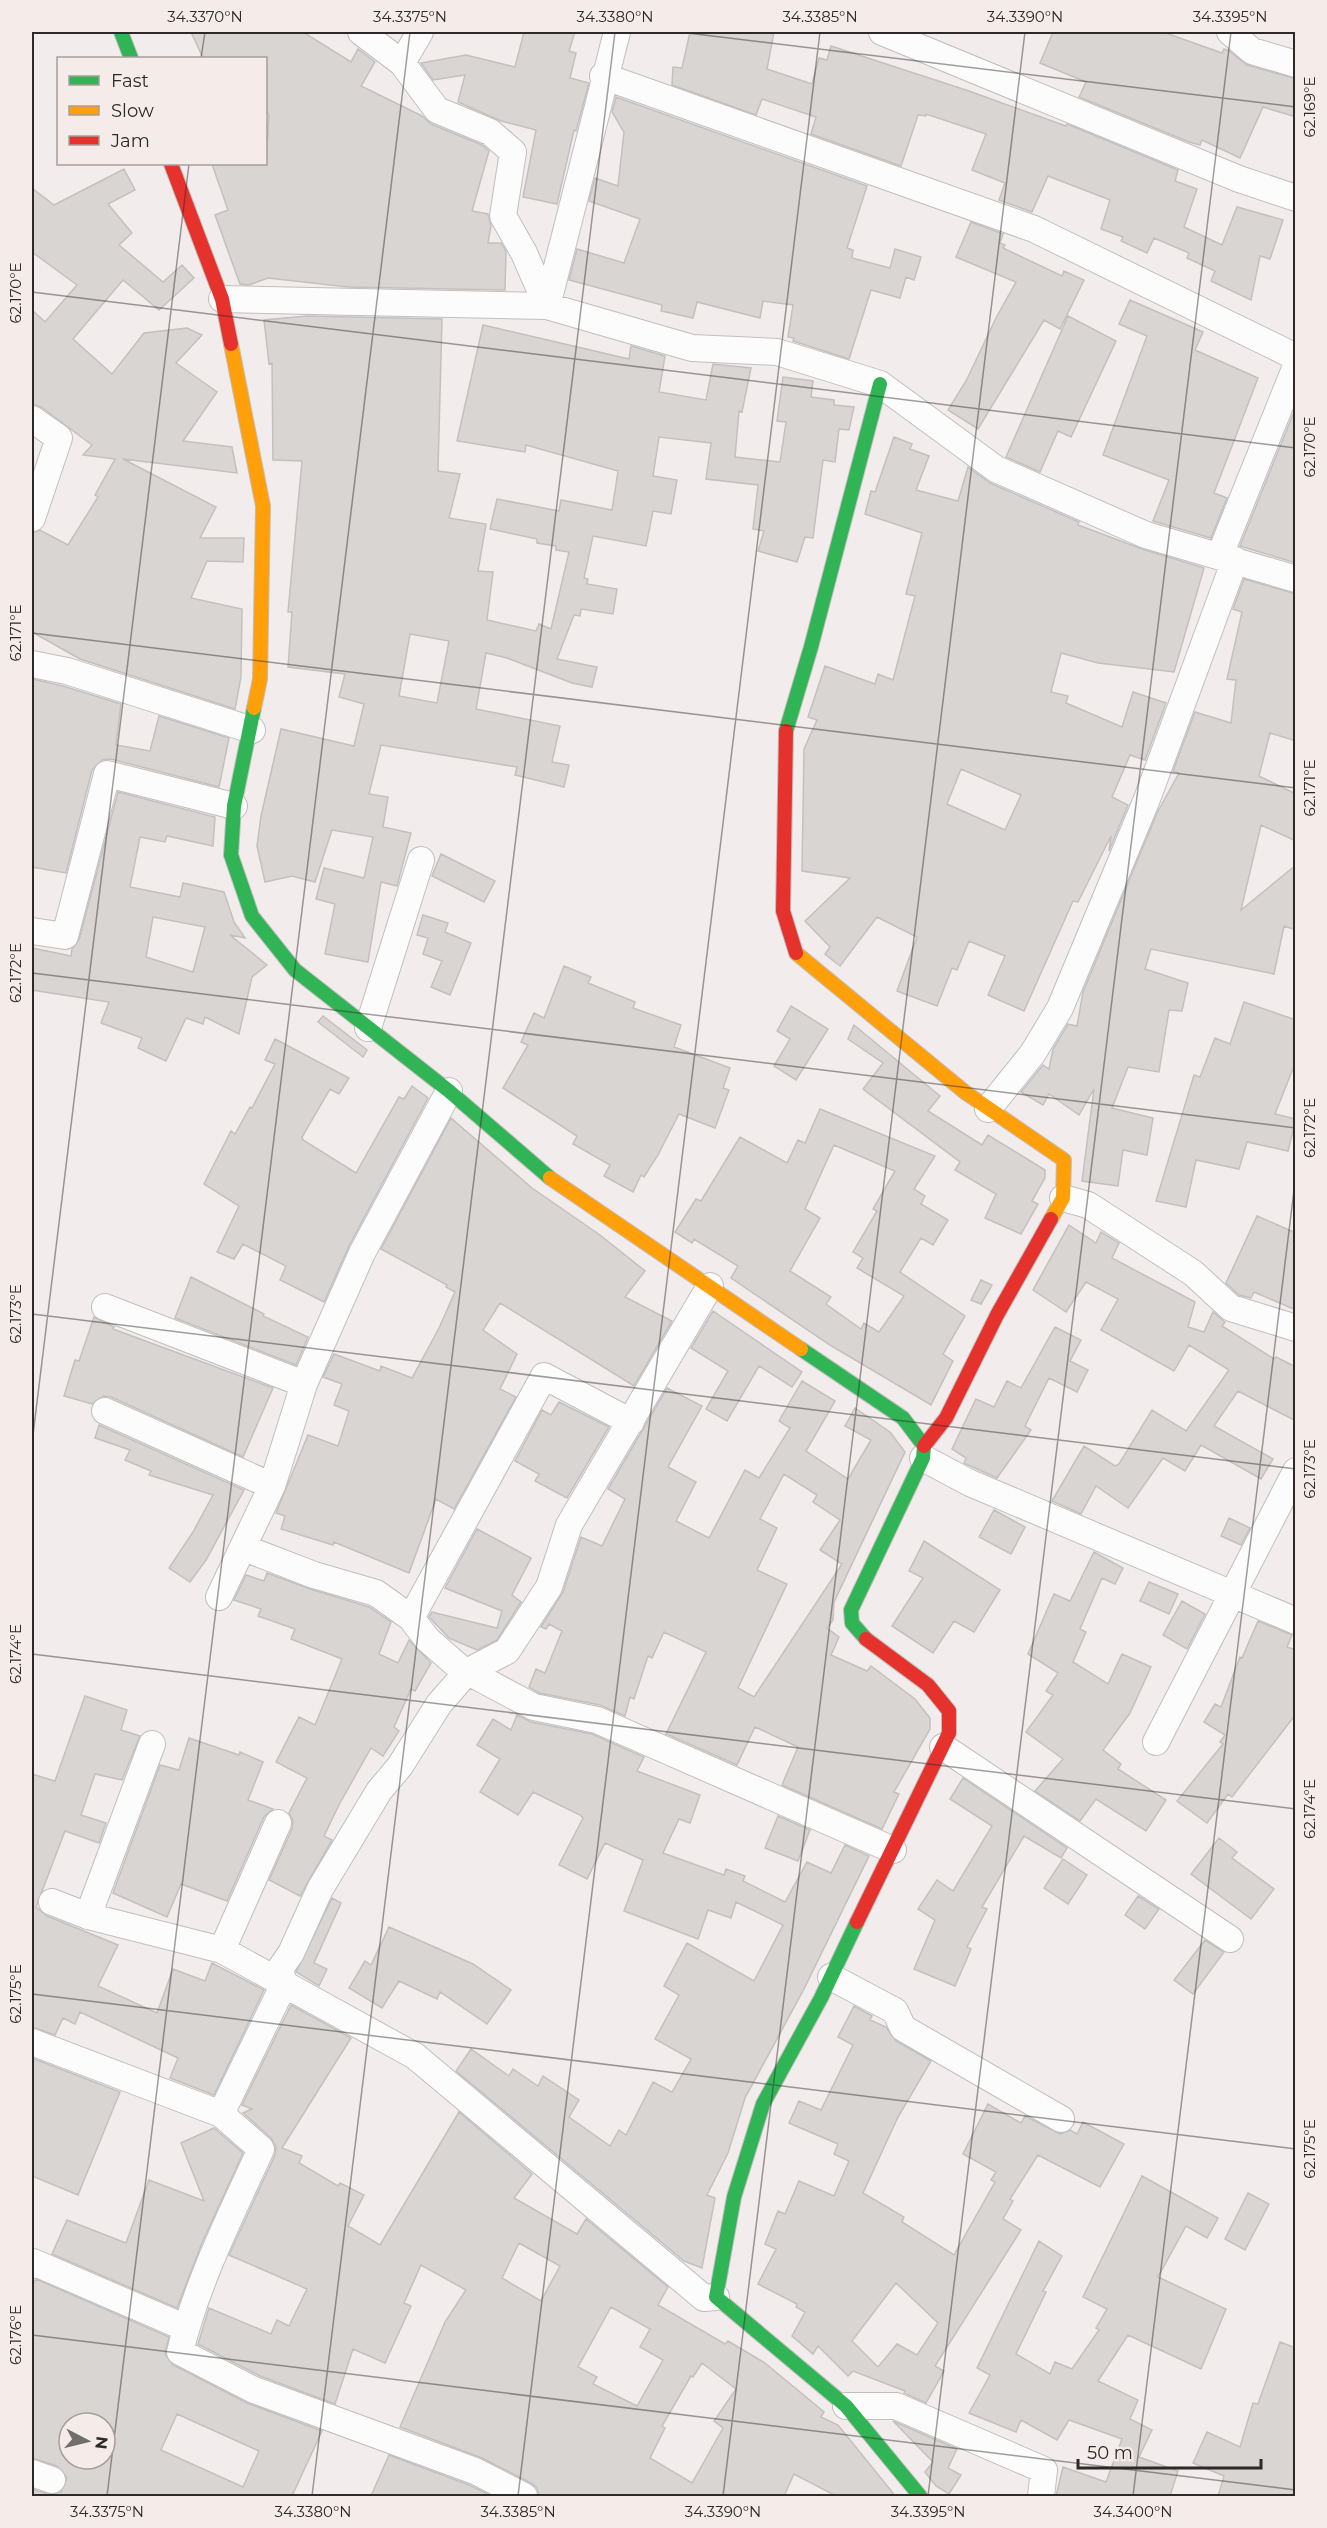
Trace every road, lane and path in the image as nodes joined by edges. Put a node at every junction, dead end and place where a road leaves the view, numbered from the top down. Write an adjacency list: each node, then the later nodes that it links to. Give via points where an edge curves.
1 (121, 32): 7 (main road)
2 (361, 32): 8 (street)
3 (420, 32): 8 (street)
4 (616, 32): 10 (street)
5 (882, 32): 12 (street, via 1239,179)
6 (1230, 32): 9 (street, via 1252,51)
7 (131, 57)
8 (402, 63): 14 (street, via 437,110 490,132 513,152 503,216)
9 (1296, 64)
10 (603, 76): 14 (street); 15 (street, via 1034,229)
11 (171, 165): 13 (main road)
12 (1296, 198)
13 (222, 299): 14 (street); 23 (main road, via 263,506 260,679)
14 (547, 306): 17 (street, via 692,348 777,352)
15 (1296, 357)
16 (1296, 366): 20 (street)
17 (880, 384): 20 (street, via 996,469 1146,535); 29 (main road, via 811,647 786,723 783,911 794,952)
18 (32, 419): 19 (street, via 59,438)
19 (32, 518)
20 (1227, 558): 21 (street); 29 (street, via 1147,799 1060,1008 1033,1053)
21 (1296, 579)
22 (32, 664): 23 (street)
23 (252, 730): 24 (main road)
24 (234, 806): 26 (street, via 107,774 65,936); 27 (main road, via 231,855 252,916 295,970)
25 (421, 860): 27 (street)
26 (32, 931)
27 (368, 1028): 28 (main road)
28 (449, 1091): 31 (main road, via 544,1174); 34 (street, via 362,1253)
29 (988, 1109): 30 (main road, via 1064,1160)
30 (1063, 1198): 33 (street, via 1088,1205 1193,1273 1231,1308); 37 (main road, via 997,1315 946,1418)
31 (710, 1286): 36 (street); 37 (main road, via 903,1418)
32 (105, 1307): 34 (street)
33 (1296, 1328)
34 (304, 1384): 39 (street)
35 (105, 1411): 39 (street)
36 (631, 1422): 43 (street, via 543,1376); 45 (street, via 569,1525 549,1587 507,1651)
37 (923, 1452): 41 (street, via 970,1483); 48 (main road, via 851,1610 852,1623 860,1635 928,1685 949,1711 949,1733)
38 (1296, 1471): 41 (street)
39 (272, 1486): 40 (street)
40 (244, 1548): 42 (street); 43 (street, via 376,1593)
41 (1233, 1596): 44 (street); 46 (street)
42 (219, 1597)
43 (411, 1618): 45 (street, via 427,1640)
44 (1296, 1621)
45 (467, 1672): 50 (street, via 534,1707 597,1720); 56 (street, via 439,1704 400,1766 379,1791 320,1889 280,1969)
46 (1156, 1742)
47 (152, 1744): 52 (street)
48 (943, 1748): 50 (main road); 53 (street)
49 (278, 1823): 54 (street)
50 (893, 1850): 55 (main road)
51 (52, 1902): 52 (street)
52 (88, 1916): 54 (street)
53 (1230, 1939)
54 (222, 1950): 56 (street)
55 (831, 1977): 59 (street, via 895,2012 903,2028); 61 (main road, via 763,2104 734,2197)
56 (284, 1984): 58 (street); 61 (street, via 415,2056 704,2298)
57 (32, 2042): 58 (street)
58 (221, 2114): 62 (street, via 261,2150)
59 (1061, 2119)
60 (32, 2265): 62 (street, via 33,2262 60,2273)
61 (716, 2297): 63 (main road)
62 (186, 2328): 64 (street, via 180,2352 254,2390 475,2471)
63 (846, 2406): 65 (main road); 66 (street, via 896,2406 1044,2470)
64 (524, 2496)
65 (920, 2496)
66 (1041, 2496)

